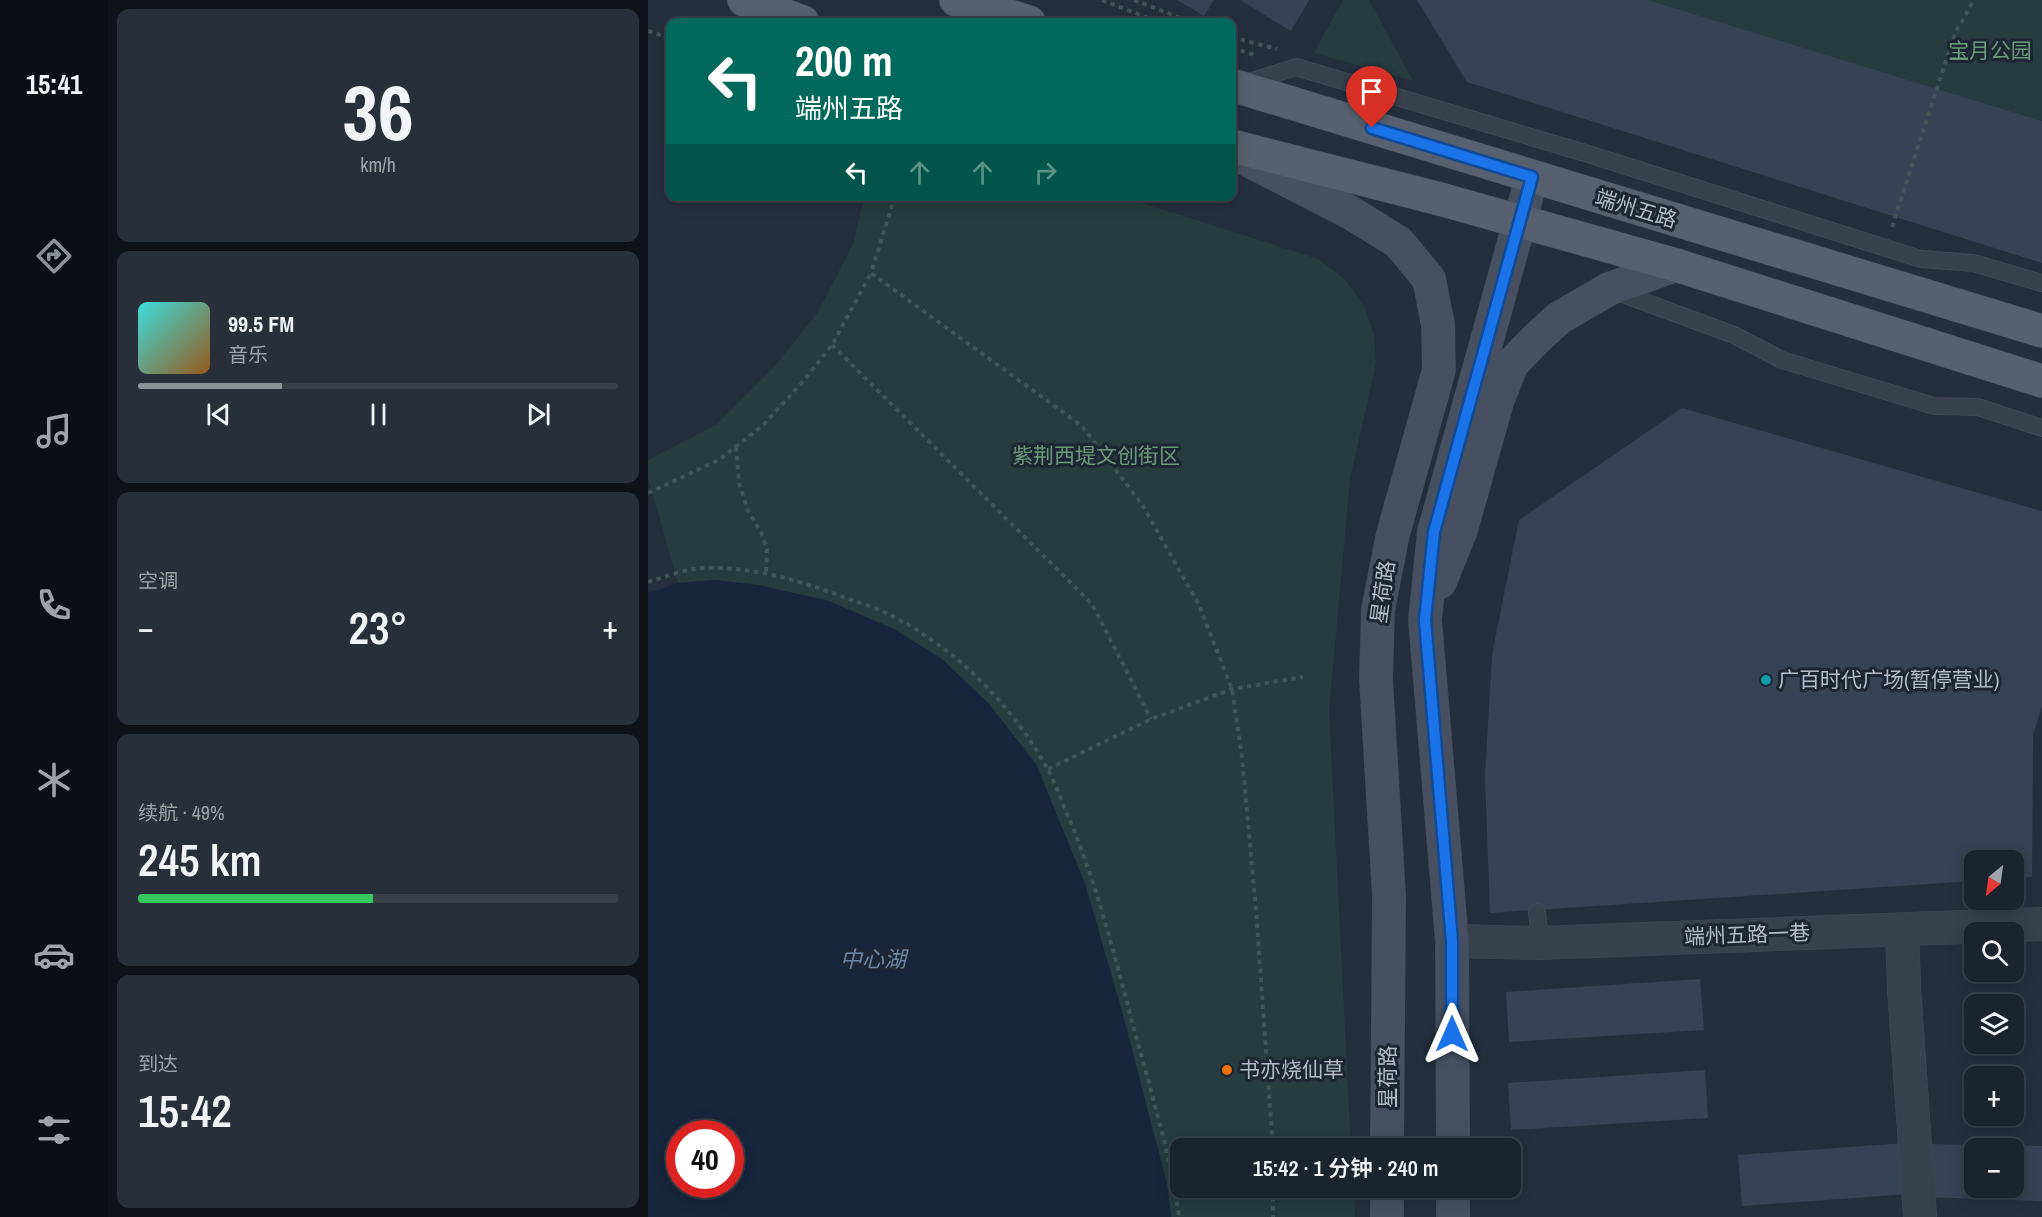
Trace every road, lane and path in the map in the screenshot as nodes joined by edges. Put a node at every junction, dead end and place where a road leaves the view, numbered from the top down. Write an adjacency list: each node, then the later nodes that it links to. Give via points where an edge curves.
1 (744, 0): 6 (main road)
2 (956, 0): 7 (main road)
3 (1102, 0): 8 (path)
4 (1134, 0): 9 (path)
5 (1974, 0): 19 (path, via 1955,33)
6 (792, 18)
7 (1016, 18)
8 (1148, 18)
9 (1181, 18)
10 (648, 31): 11 (path)
11 (666, 37)
12 (1236, 85): 19 (lane, via 1296,67)
13 (1236, 87): 16 (main road, 端州五路)
14 (1236, 147): 18 (main road, 端州五路)
15 (1236, 154): 41 (street, 星荷路, via 1351,213 1398,242 1429,279 1438,325 1438,370 1393,534 1378,610 1376,679 1389,896)
16 (1532, 177): 18 (street, 星荷路); 24 (main road, 端州五路)
17 (893, 201): 21 (path)
18 (1520, 222): 20 (main road, 端州五路); 32 (street, 星荷路, via 1434,532)
19 (1885, 248): 22 (lane, via 1921,259 1973,263)
20 (1676, 265): 23 (street); 26 (main road, 端州五路)
21 (871, 273): 25 (path); 34 (path, via 1082,426 1143,506 1199,605)
22 (2042, 283)
23 (1609, 289): 27 (lane, via 1734,335 1782,360 1934,406 1978,407); 32 (street, via 1559,318 1512,364 1497,402 1461,530)
24 (2042, 331)
25 (832, 345): 28 (path, via 763,425); 35 (path, via 1092,604)
26 (2042, 381)
27 (2042, 428)
28 (736, 447): 29 (path, via 719,460); 30 (path, via 739,483 767,549)
29 (648, 494)
30 (766, 573): 31 (path, via 701,568); 36 (path, via 894,616 943,648 985,684 1022,729)
31 (648, 582)
32 (1425, 620): 39 (street, 星荷路)
33 (1303, 677): 34 (path)
34 (1232, 689): 35 (path); 40 (path, via 1256,910)
35 (1151, 719): 36 (path)
36 (1048, 770): 46 (path, via 1075,831 1100,906 1173,1179)
37 (2042, 924): 38 (street, 端州五路一巷)
38 (1902, 930): 39 (street, 端州五路一巷, via 1538,928); 50 (street)
39 (1452, 941): 42 (street, 星荷路)
40 (1272, 1138)
41 (1387, 1138)
42 (1453, 1138)
43 (1273, 1198): 47 (path)
44 (1387, 1198): 48 (street)
45 (1453, 1198): 49 (street)
46 (1179, 1217)
47 (1273, 1217)
48 (1387, 1217)
49 (1453, 1217)
50 (1920, 1217)

